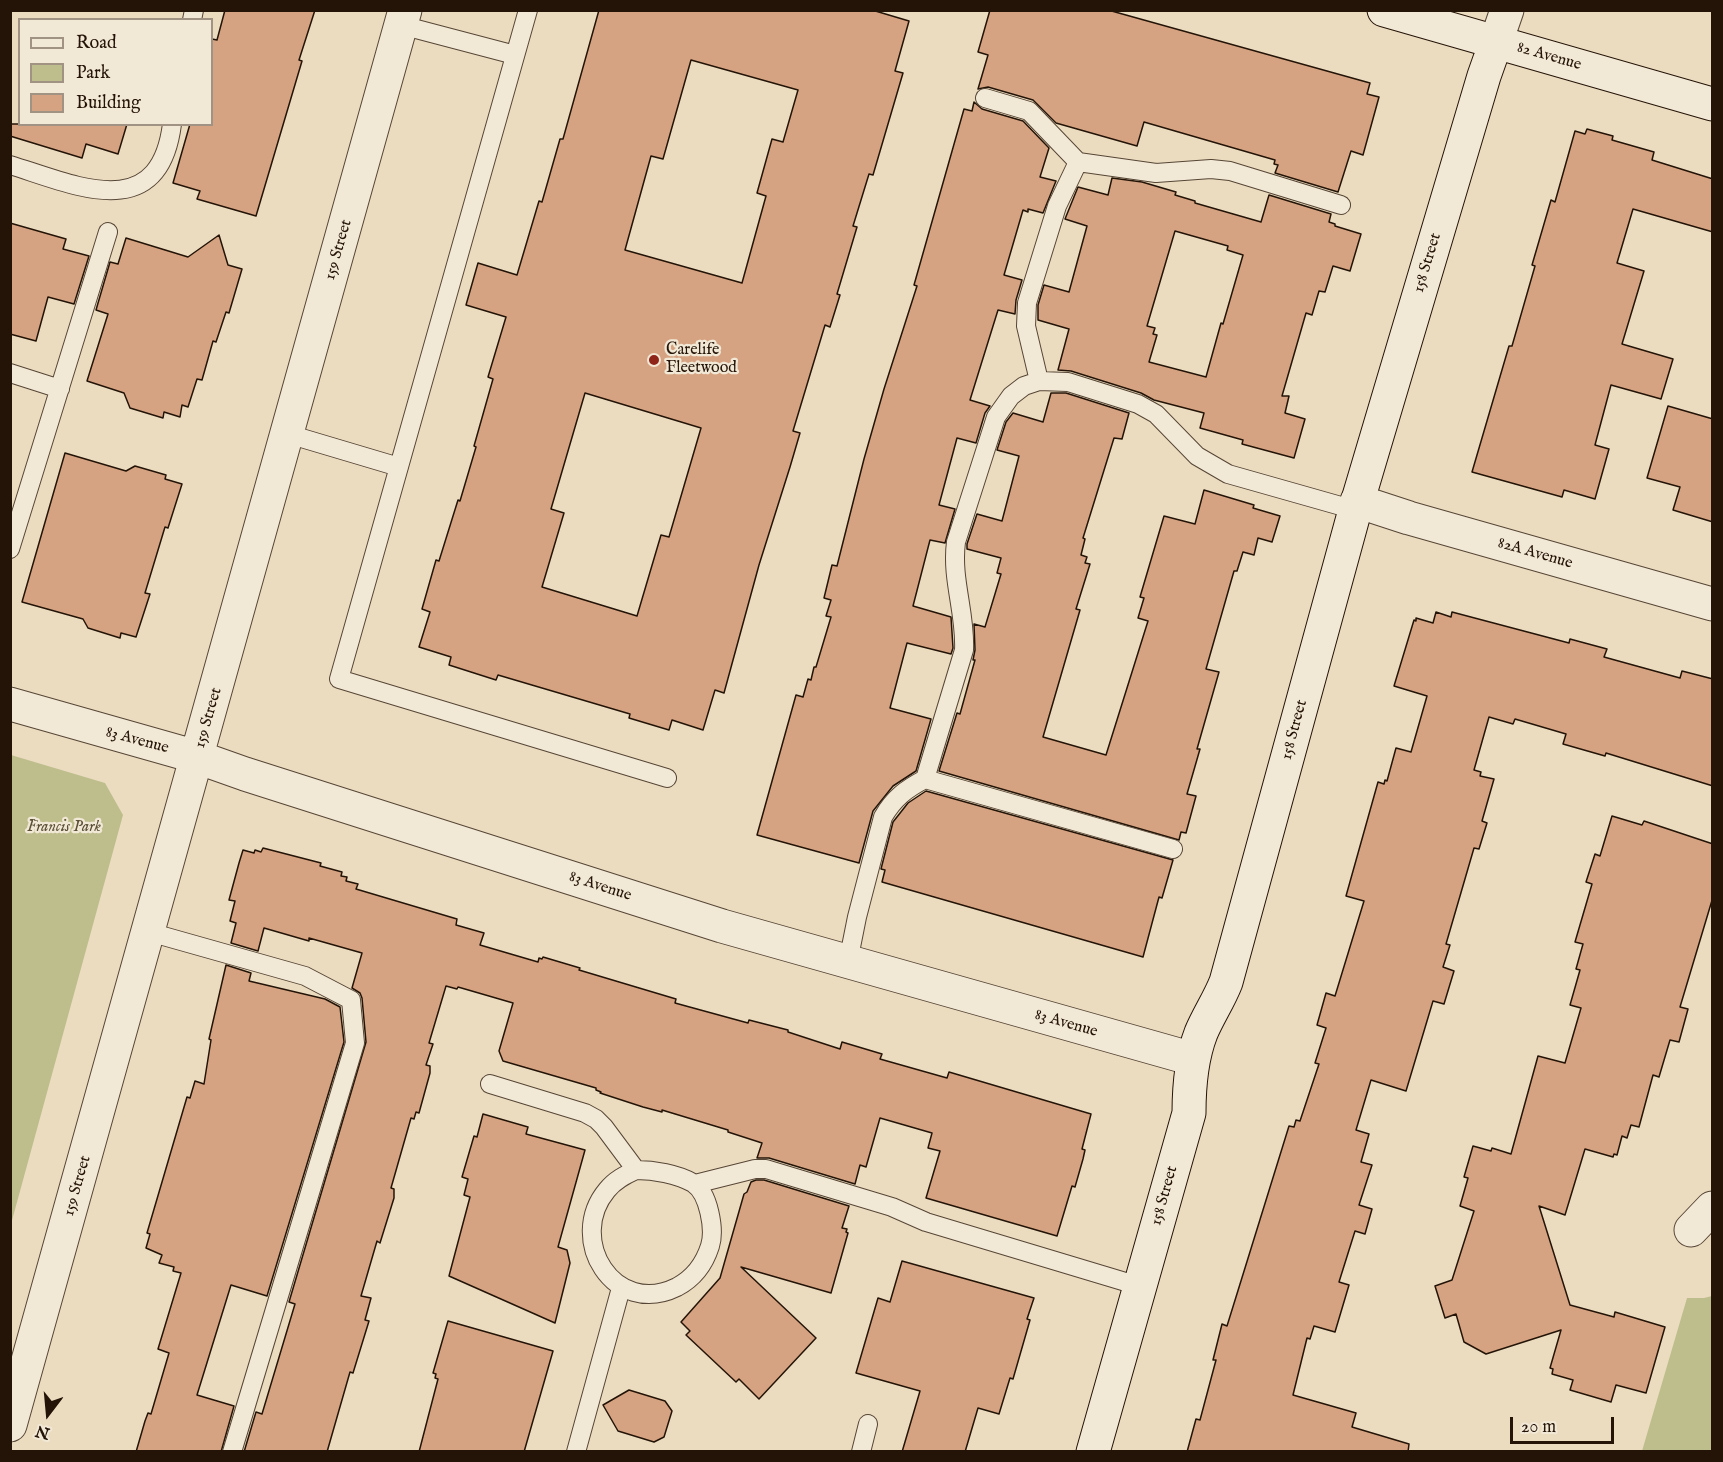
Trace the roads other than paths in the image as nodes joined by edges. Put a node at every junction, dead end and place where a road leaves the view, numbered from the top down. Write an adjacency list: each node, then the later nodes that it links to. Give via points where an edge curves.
1 (528, 10): 6 (lane)
2 (1384, 10): 5 (street, 82 Avenue)
3 (1507, 10): 5 (street, 158 Street)
4 (403, 18): 6 (lane); 17 (street, 159 Street)
5 (1496, 42): 8 (street, 82 Avenue); 19 (street, 158 Street)
6 (515, 55): 18 (lane)
7 (985, 98): 10 (lane, via 1029,111)
8 (1713, 104)
9 (172, 126): 11 (lane, via 168,149 156,172 126,189 102,191 80,187)
10 (1078, 162): 12 (lane, via 1156,173 1230,171); 15 (lane, via 1057,206 1027,303 1026,326)
11 (10, 165)
12 (1341, 205)
13 (108, 232): 16 (lane)
14 (10, 373): 16 (lane)
15 (1039, 381): 19 (lane, via 1068,382 1138,404 1156,414 1197,456 1228,474); 25 (lane, via 1011,396 996,417 956,542 955,576 964,650)
16 (60, 389): 20 (lane)
17 (288, 434): 18 (lane); 23 (street, 159 Street)
18 (399, 467): 24 (lane, via 339,679)
19 (1356, 506): 21 (street, 82A Avenue); 29 (street, 158 Street, via 1226,982)
20 (10, 549)
21 (1713, 604)
22 (10, 704): 23 (street, 83 Avenue)
23 (198, 757): 27 (street, 159 Street); 28 (street, 83 Avenue, via 722,926)
24 (667, 778)
25 (925, 779): 26 (lane); 28 (lane, via 903,790 883,817)
26 (1173, 849)
27 (149, 932): 36 (street, 159 Street); 37 (lane, via 305,976 351,1000 355,1043)
28 (848, 962): 29 (street, 83 Avenue)
29 (1193, 1059): 33 (street, 158 Street, via 1189,1113)
30 (490, 1084): 31 (lane, via 596,1119)
31 (636, 1170): 32 (lane, via 652,1170); 34 (lane, via 622,1176 607,1190 599,1201 592,1227 600,1267)
32 (695, 1184): 33 (lane, via 755,1169 776,1172); 34 (lane, via 708,1206 713,1230 711,1244 694,1276 666,1291 647,1294)
33 (1139, 1286): 40 (street, 158 Street)
34 (621, 1287): 38 (lane)
35 (868, 1424): 39 (lane)
36 (10, 1425)
37 (232, 1452)
38 (576, 1452)
39 (861, 1452)
40 (1093, 1452)

